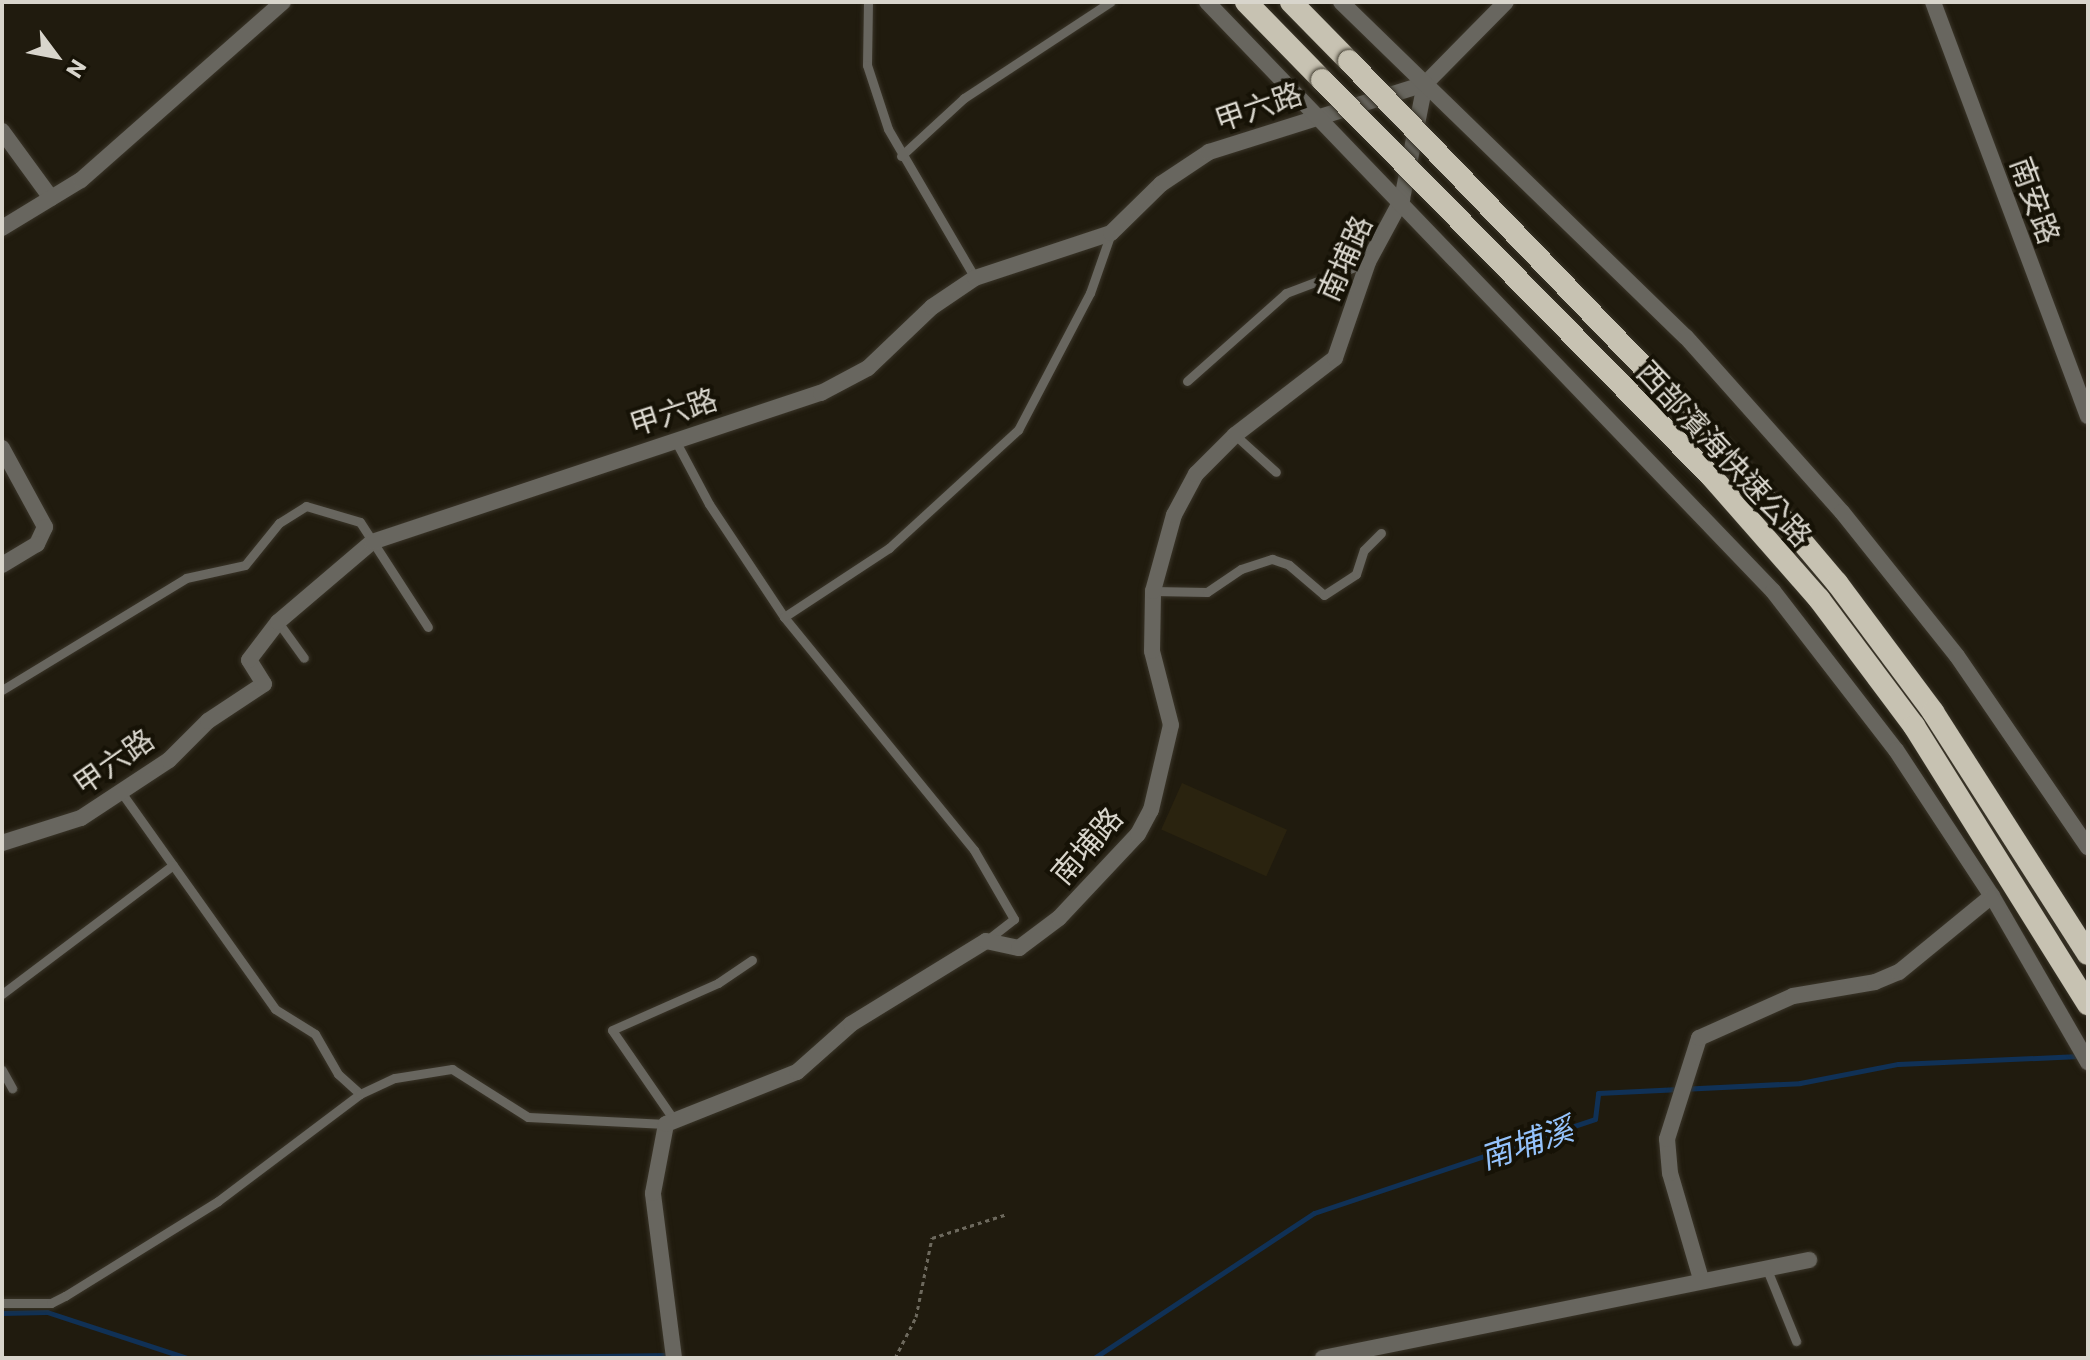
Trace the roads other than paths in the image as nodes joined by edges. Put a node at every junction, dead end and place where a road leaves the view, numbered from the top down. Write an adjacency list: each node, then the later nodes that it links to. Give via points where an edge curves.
1 (283, 2): 14 (street, via 81,180)
2 (868, 2): 13 (lane, via 867,65)
3 (1110, 2): 13 (lane, via 964,98)
4 (1207, 2): 11 (street)
5 (1246, 2): 44 (highway, 西部濱海快速公路, bridge, via 1711,476 1819,599 1914,726)
6 (1291, 2): 41 (highway, 西部濱海快速公路, bridge, via 1733,460 1837,583 1933,712)
7 (1341, 2): 10 (street)
8 (1506, 2): 10 (street)
9 (1933, 2): 21 (street, 南安路)
10 (1425, 84): 11 (street, 甲六路); 15 (street, 南埔路); 37 (street, via 1686,337 1842,512 1957,656)
11 (1316, 115): 15 (street); 17 (street, 甲六路, via 1209,152 1161,184)
12 (2, 131): 14 (street)
13 (901, 156): 19 (lane)
14 (51, 198): 16 (street)
15 (1402, 199): 18 (street, 南埔路); 39 (street, via 1773,591 1896,750)
16 (2, 228)
17 (1111, 233): 19 (street, 甲六路); 30 (lane, via 1090,293 1018,430 889,548)
18 (1368, 262): 20 (lane, via 1286,293); 22 (street, 南埔路, via 1335,358)
19 (975, 278): 23 (street, 甲六路, via 932,307 868,368 821,393)
20 (1187, 381)
21 (2088, 416)
22 (1235, 435): 25 (lane); 29 (street, 南埔路, via 1196,474 1174,515)
23 (675, 440): 27 (street, 甲六路); 30 (lane, via 709,504)
24 (2, 448): 28 (street, via 45,527 37,544)
25 (1276, 472)
26 (1381, 533): 29 (lane, via 1364,550 1356,574 1324,595 1272,559 1241,569 1207,592)
27 (372, 542): 31 (street, 甲六路); 32 (lane); 34 (lane, via 360,522 306,506 279,523 245,565 186,578)
28 (2, 565)
29 (1153, 591): 40 (street, 南埔路, via 1152,651 1171,725 1151,810 1138,834 1059,918 1019,948)
30 (784, 617): 40 (lane, via 974,850 1014,919)
31 (278, 622): 33 (lane); 35 (street, 甲六路, via 249,660 264,684)
32 (428, 627)
33 (304, 658)
34 (2, 690)
35 (121, 792): 36 (street, 甲六路, via 81,818); 38 (lane)
36 (2, 843)
37 (2088, 847)
38 (173, 865): 43 (lane); 48 (lane, via 275,1009 315,1034 338,1074)
39 (1992, 896): 45 (street); 52 (street, via 1899,972 1875,982 1793,996 1713,1026 1699,1038 1667,1139 1670,1173)
40 (986, 941): 49 (street, via 851,1024 797,1072)
41 (2088, 954)
42 (752, 960): 49 (lane, via 718,983 612,1030)
43 (2, 994)
44 (2088, 1004)
45 (2088, 1062)
46 (2, 1070): 47 (lane)
47 (12, 1088)
48 (360, 1094): 49 (lane, via 395,1078 452,1069 528,1117); 53 (lane, via 218,1201 65,1296 51,1303)
49 (670, 1122): 55 (street, via 653,1193)
50 (1809, 1260): 51 (street)
51 (1766, 1267): 52 (street); 54 (lane)
52 (1701, 1279): 56 (street)
53 (2, 1303)
54 (1796, 1341)
55 (674, 1358)
56 (1323, 1358)

